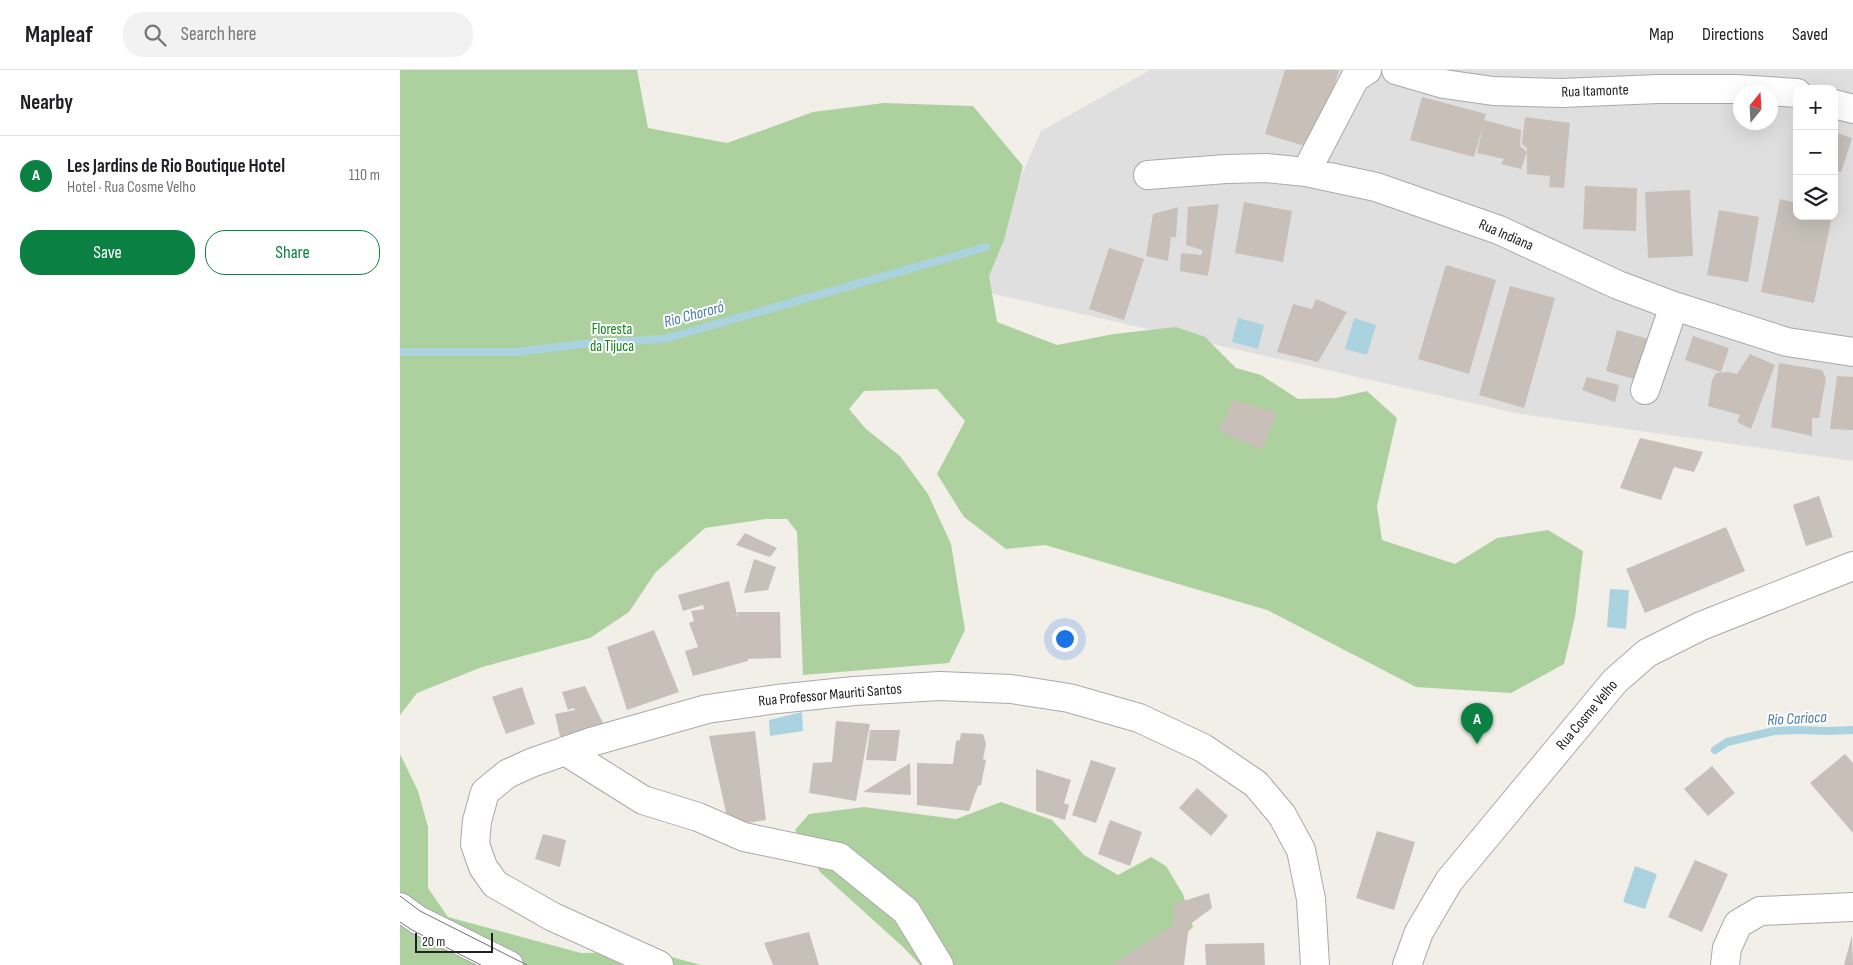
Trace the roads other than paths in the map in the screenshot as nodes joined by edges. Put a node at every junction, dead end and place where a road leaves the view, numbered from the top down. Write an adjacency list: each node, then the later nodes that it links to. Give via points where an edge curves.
1 (1367, 70): 6 (street, via 1356,78)
2 (1396, 70): 3 (street, Rua Itamonte, via 1444,84 1493,91 1562,93 1736,89)
3 (1793, 93)
4 (1838, 105): 5 (street)
5 (1853, 109)
6 (1306, 172): 7 (street, Rua Indiana, via 1250,168); 8 (street, Rua Indiana, via 1376,187 1499,230 1618,285)
7 (1148, 175)
8 (1674, 306): 9 (street, Rua Indiana, via 1787,342); 10 (street)
9 (1853, 352)
10 (1645, 390)
11 (1853, 566): 19 (street, Rua Cosme Velho, via 1701,626 1647,653 1615,681 1449,881 1419,932)
12 (565, 751): 16 (street, Rua Professor Mauriti Santos, via 507,774 486,792 475,844 483,867 495,884 552,917); 17 (street, via 643,800 698,817 744,837 839,857 906,911); 18 (street, Rua Professor Mauriti Santos, via 707,709 854,690 940,686 1012,689 1069,698 1139,718 1203,748 1256,784 1282,815 1300,850 1311,899)
13 (400, 907): 15 (street, via 418,920)
14 (1853, 907): 20 (street, via 1760,910 1738,924 1727,948)
15 (509, 965)
16 (659, 965)
17 (939, 965)
18 (1315, 965)
19 (1407, 965)
20 (1725, 965)

